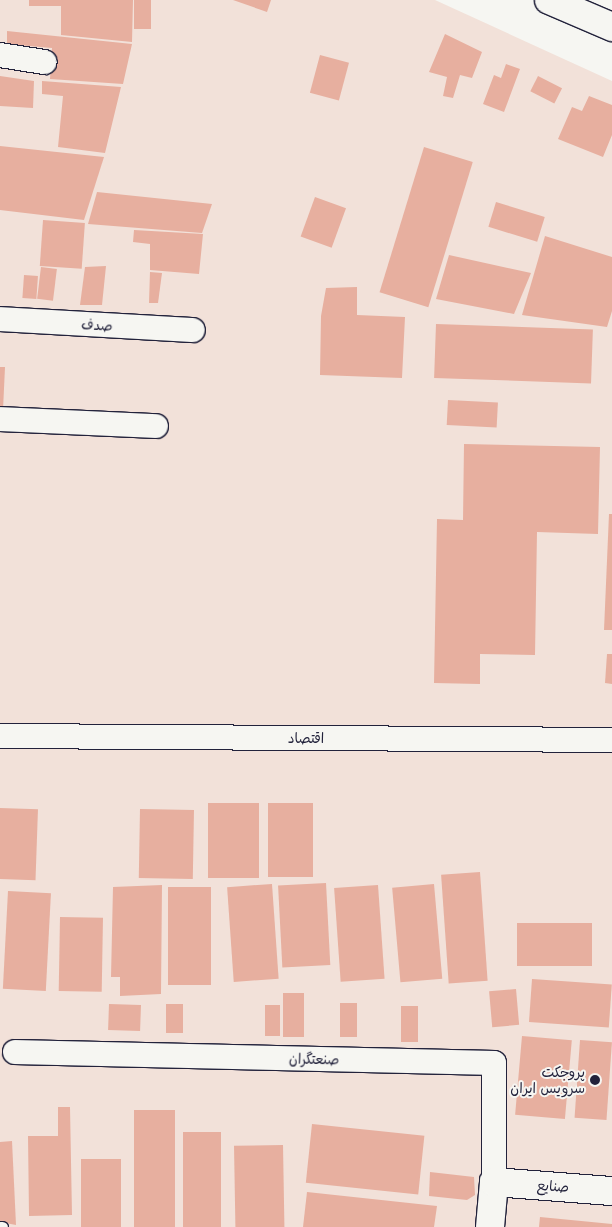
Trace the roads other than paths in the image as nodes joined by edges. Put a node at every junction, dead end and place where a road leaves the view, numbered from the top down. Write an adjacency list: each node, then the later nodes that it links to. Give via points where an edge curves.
1 (549, 0): 2 (main road)
2 (612, 27)
3 (0, 54): 4 (street)
4 (44, 62)
5 (0, 320): 6 (street, صدف)
6 (194, 330)
7 (0, 419): 8 (street)
8 (156, 426)
9 (0, 736): 10 (street, اقتصاد)
10 (612, 740)
11 (14, 1052): 12 (street, صنعتگران, via 494,1063)
12 (494, 1182): 13 (main road, صنایع); 14 (main road)
13 (612, 1191)
14 (490, 1227)

